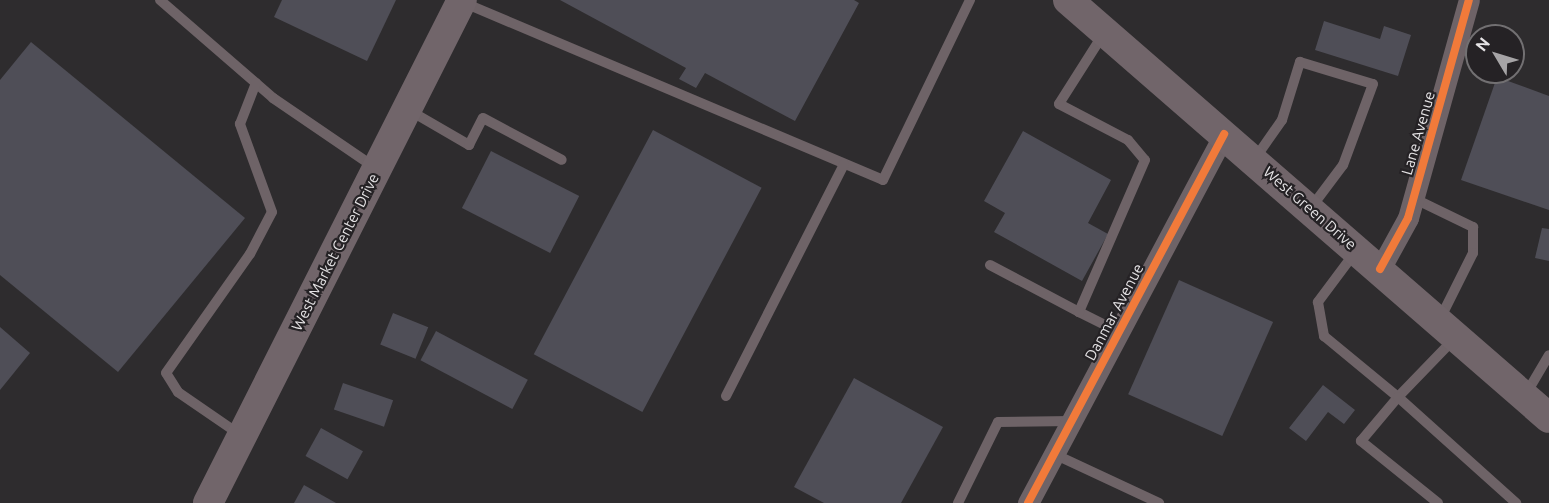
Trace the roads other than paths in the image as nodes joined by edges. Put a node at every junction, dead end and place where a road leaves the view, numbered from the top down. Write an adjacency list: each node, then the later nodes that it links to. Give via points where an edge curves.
1 (160, 0): 7 (lane)
2 (970, 0): 12 (lane, via 884,180)
3 (1068, 0): 6 (main road, West Green Drive)
4 (1469, 0): 14 (street, Lane Avenue)
5 (462, 1): 8 (main road, West Market Center Drive); 12 (lane)
6 (1105, 32): 9 (main road, West Green Drive); 19 (lane, via 1059,104 1128,140 1145,160 1145,169)
7 (256, 82): 13 (lane); 28 (lane, via 240,124 272,212 250,254 166,373 178,392)
8 (407, 109): 10 (lane, via 469,145 483,118); 13 (main road, West Market Center Drive)
9 (1224, 134): 11 (main road, West Green Drive); 21 (street, Danmar Avenue)
10 (562, 160)
11 (1253, 160): 15 (main road, West Green Drive); 15 (lane, via 1282,120 1300,62 1373,84 1343,165)
12 (844, 164): 23 (lane)
13 (377, 169): 28 (main road, West Market Center Drive)
14 (1413, 198): 18 (street, Lane Avenue); 20 (lane, via 1473,227 1473,253)
15 (1310, 209): 16 (main road, West Green Drive)
16 (1357, 249): 18 (main road, West Green Drive); 25 (lane, via 1318,302 1324,336)
17 (990, 265): 19 (lane)
18 (1380, 269): 20 (main road, West Green Drive)
19 (1079, 312): 21 (lane)
20 (1447, 329): 24 (main road, West Green Drive); 25 (lane)
21 (1119, 332): 27 (street, Danmar Avenue)
22 (1549, 355): 24 (lane)
23 (726, 396)
24 (1525, 397): 26 (main road, West Green Drive)
25 (1398, 398): 34 (lane, via 1361,441); 35 (lane)
26 (1549, 418)
27 (1072, 421): 29 (street, Danmar Avenue); 31 (lane, via 998,422)
28 (242, 436): 30 (main road, West Market Center Drive)
29 (1054, 454): 32 (street, Danmar Avenue); 33 (lane)
30 (208, 503)
31 (958, 503)
32 (1028, 503)
33 (1158, 503)
34 (1438, 503)
35 (1516, 503)

